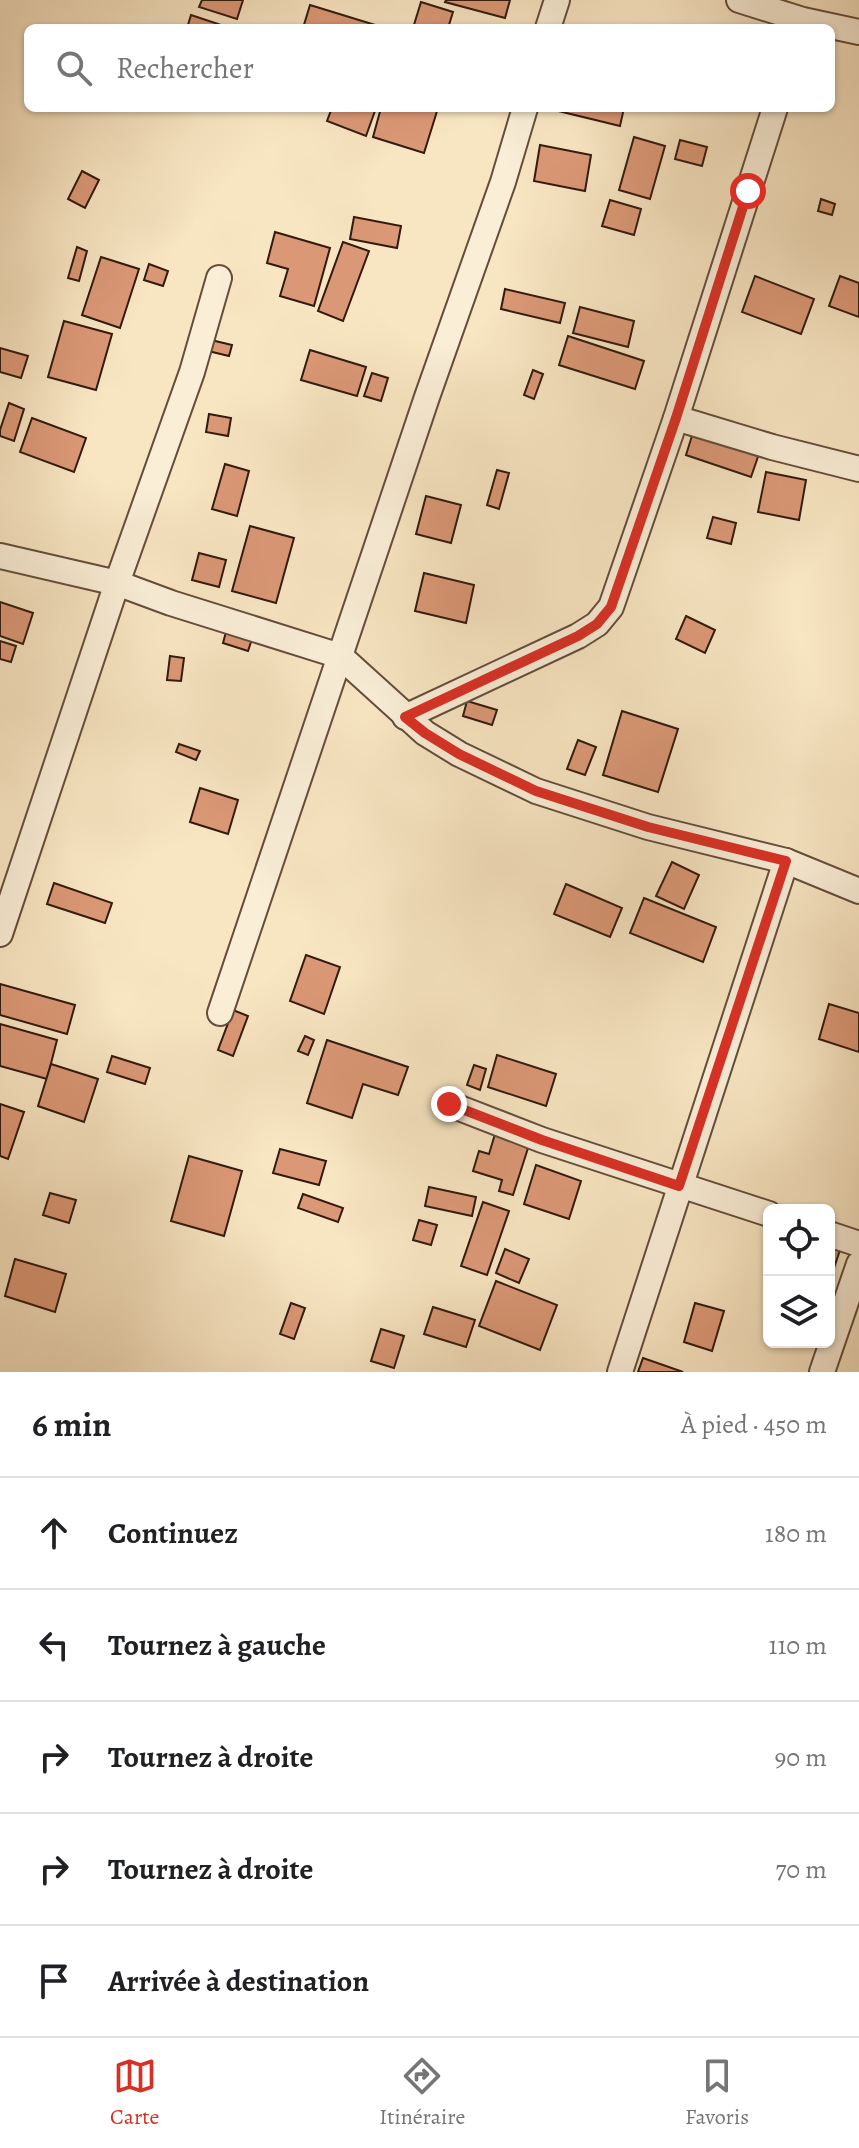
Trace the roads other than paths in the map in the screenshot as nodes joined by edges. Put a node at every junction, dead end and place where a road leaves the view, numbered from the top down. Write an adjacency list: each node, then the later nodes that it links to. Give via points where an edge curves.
1 (557, 0): 4 (street)
2 (739, 0): 3 (street)
3 (804, 16): 5 (street)
4 (549, 24)
5 (832, 24)
6 (835, 25): 7 (street)
7 (859, 32)
8 (524, 112): 15 (street)
9 (774, 112): 11 (street)
10 (219, 278): 14 (street, via 192,372)
11 (676, 418): 12 (street); 16 (street, via 611,607 597,624)
12 (859, 469)
13 (0, 556): 14 (street)
14 (117, 583): 15 (street); 19 (street)
15 (340, 656): 16 (street); 20 (street)
16 (405, 717): 17 (street, via 459,754 536,791 648,827)
17 (786, 861): 18 (street); 22 (street)
18 (859, 891)
19 (0, 934)
20 (220, 1013)
21 (449, 1104): 22 (street)
22 (679, 1186): 23 (street); 27 (street)
23 (763, 1212)
24 (835, 1236): 25 (street)
25 (859, 1244)
26 (859, 1264): 28 (street)
27 (620, 1372)
28 (822, 1372)

